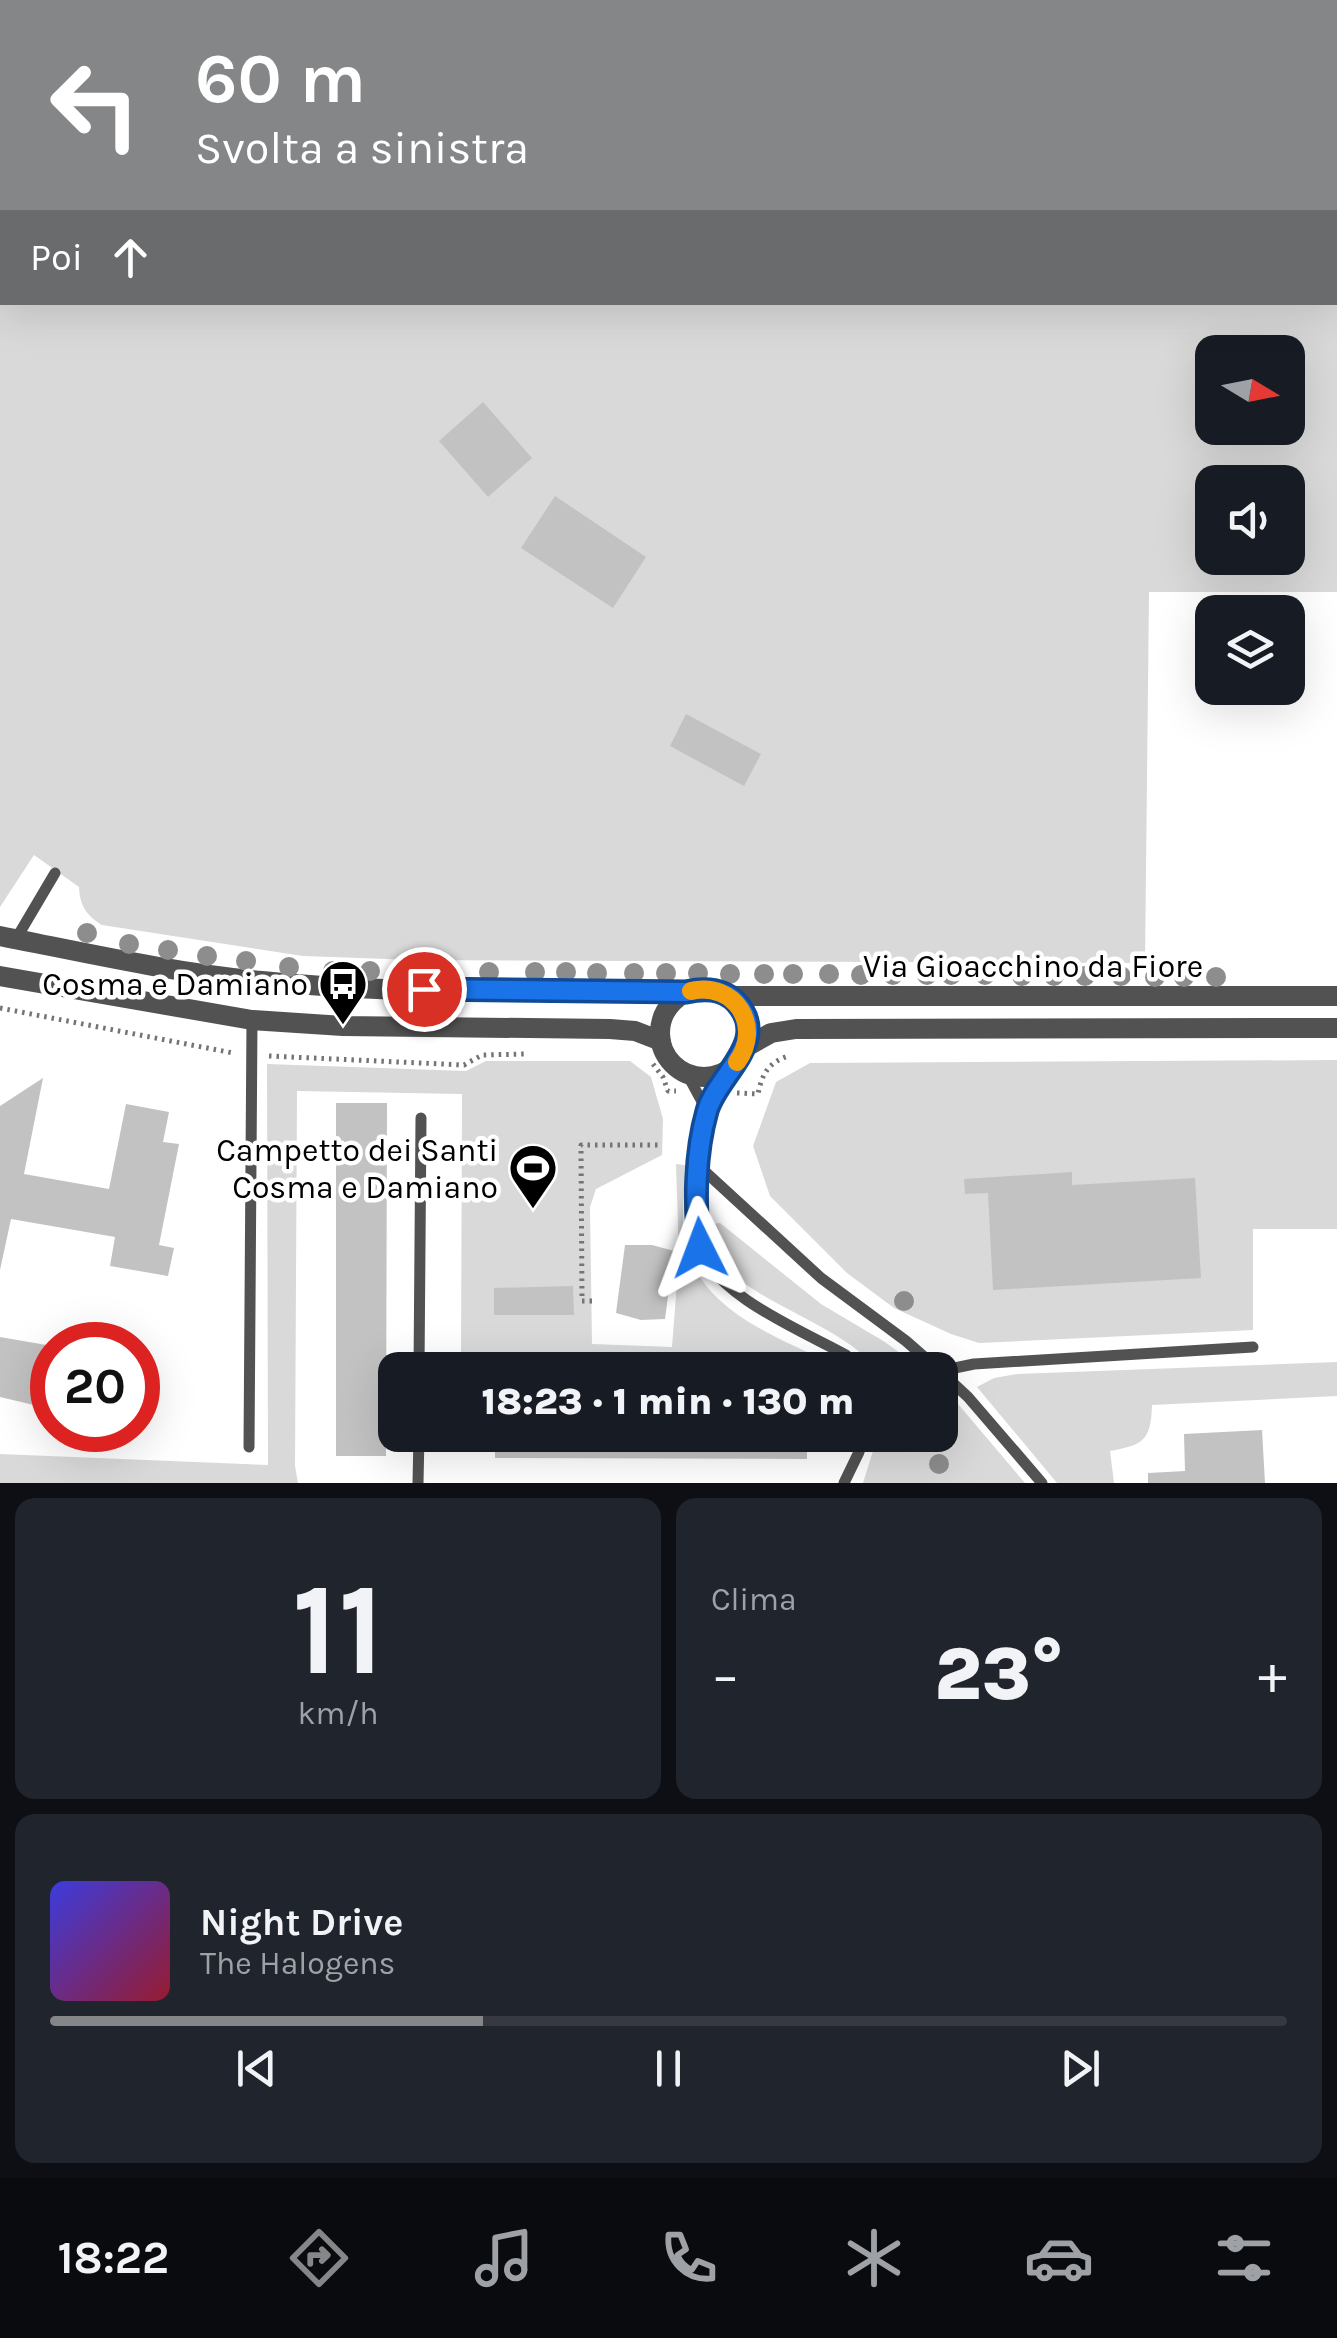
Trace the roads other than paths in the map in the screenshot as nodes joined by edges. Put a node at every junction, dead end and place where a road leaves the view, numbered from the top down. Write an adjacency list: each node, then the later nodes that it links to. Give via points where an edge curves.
1 (55, 873): 2 (lane)
2 (8, 938): 4 (street, via 263,982)
3 (0, 976): 7 (street)
4 (686, 992): 5 (street); 9 (street, via 666,1012)
5 (728, 996): 6 (street, Via Gioacchino da Fiore); 10 (street, via 746,1018)
6 (1337, 996)
7 (252, 1020): 9 (street, via 610,1029); 22 (lane)
8 (1337, 1028): 10 (street, Via Gioacchino da Fiore, via 796,1028)
9 (661, 1040): 12 (street, via 674,1066)
10 (746, 1047): 11 (street)
11 (729, 1070): 12 (street); 13 (lane)
12 (687, 1074): 13 (lane)
13 (707, 1111): 15 (lane)
14 (421, 1118): 17 (lane)
15 (699, 1166): 18 (lane, via 700,1248 716,1274 743,1297); 19 (lane, via 821,1278)
16 (1253, 1346): 20 (lane)
17 (419, 1352)
18 (841, 1352)
19 (918, 1352)
20 (958, 1367)
21 (958, 1388): 27 (lane)
22 (249, 1447)
23 (418, 1452): 25 (lane)
24 (859, 1452): 26 (lane)
25 (418, 1483)
26 (844, 1483)
27 (1042, 1483)

